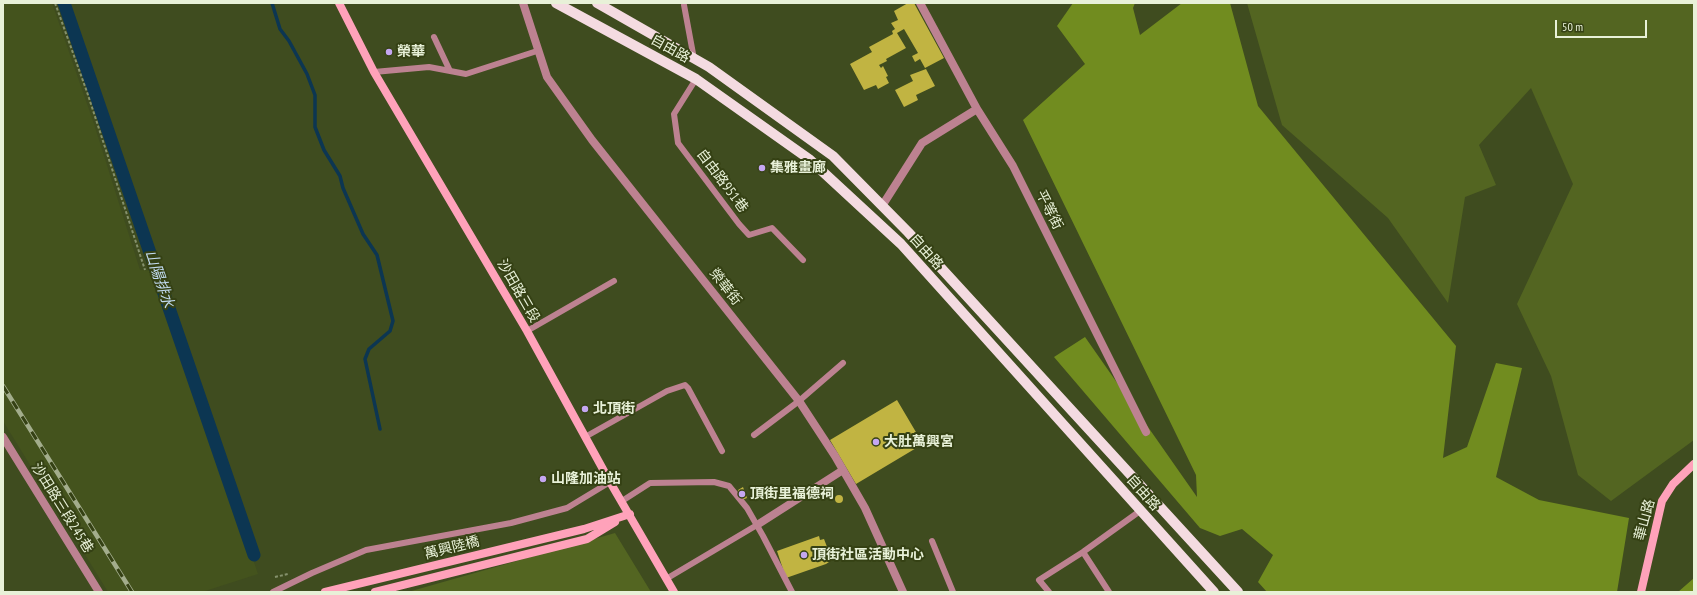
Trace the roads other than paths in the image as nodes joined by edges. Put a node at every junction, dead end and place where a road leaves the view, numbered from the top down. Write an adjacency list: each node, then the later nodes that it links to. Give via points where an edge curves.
1 (339, 3): 11 (street, 沙田路三段)
2 (523, 3): 8 (street, 榮華街)
3 (556, 3): 12 (main road, 自由路)
4 (920, 3): 15 (street, 平等街)
5 (602, 4): 9 (main road, 自由路)
6 (684, 5): 9 (lane)
7 (434, 37): 10 (lane)
8 (538, 51): 10 (lane, via 466,74); 21 (street, 榮華街, via 547,77 592,140)
9 (694, 59): 13 (main road, 自由路)
10 (450, 71): 11 (lane, via 429,66)
11 (374, 72): 19 (street, 沙田路三段)
12 (696, 79): 14 (main road, 自由路); 17 (lane, 自由路951巷, via 674,114 678,143 749,235 772,228)
13 (730, 82): 14 (main road); 16 (main road, 自由路, via 832,156)
14 (719, 95): 31 (main road, 自由路, via 809,159 901,244)
15 (977, 110): 16 (street, via 922,143); 22 (street, 平等街, via 1013,166)
16 (882, 206): 48 (main road, 自由路)
17 (803, 260)
18 (614, 281): 19 (lane)
19 (527, 331): 25 (street, 沙田路三段)
20 (843, 363): 21 (lane)
21 (799, 401): 23 (lane); 28 (street, 榮華街)
22 (1146, 432)
23 (754, 435)
24 (3, 437): 37 (street, 沙田路三段245巷)
25 (585, 437): 26 (lane, via 667,391 685,385); 29 (street, 沙田路三段)
26 (722, 451)
27 (1694, 464): 49 (street, 華山路, via 1672,484 1662,501)
28 (843, 470): 33 (street); 43 (street, 榮華街, via 865,508)
29 (610, 482): 30 (street, 沙田路三段); 38 (lane, via 567,508 511,523 366,550)
30 (622, 501): 32 (street, 沙田路三段); 33 (lane, via 650,483 714,482 729,486)
31 (1140, 511): 35 (lane); 47 (main road, 自由路)
32 (630, 514): 36 (street, 沙田路三段); 39 (street, 萬興陸橋, via 584,529); 40 (street, 萬興陸橋, via 587,539)
33 (757, 525): 36 (lane); 42 (lane)
34 (932, 541): 44 (lane)
35 (1083, 552): 45 (lane, via 1039,580); 46 (lane)
36 (666, 579): 41 (street, 沙田路三段)
37 (99, 592)
38 (273, 592)
39 (325, 592)
40 (375, 592)
41 (674, 592)
42 (792, 592)
43 (903, 592)
44 (952, 592)
45 (1049, 592)
46 (1109, 592)
47 (1214, 592)
48 (1238, 592)
49 (1641, 592)

